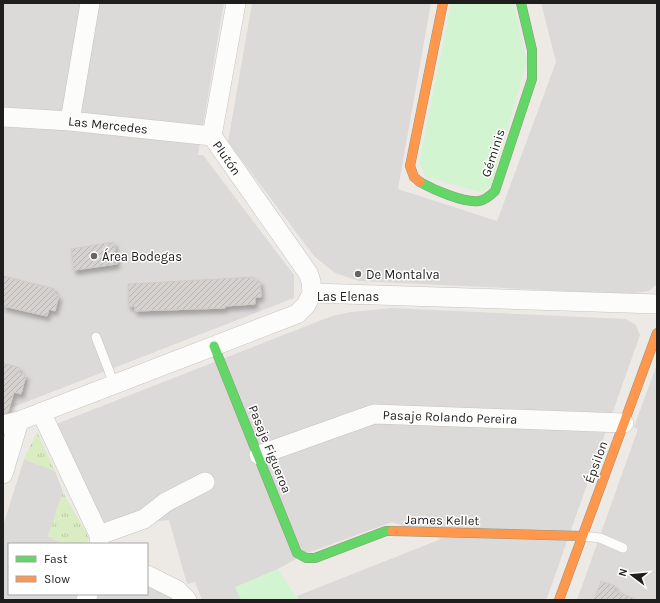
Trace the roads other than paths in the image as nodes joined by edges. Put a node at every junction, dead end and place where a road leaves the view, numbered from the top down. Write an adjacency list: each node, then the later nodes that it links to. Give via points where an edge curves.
1 (90, 3): 6 (street)
2 (236, 3): 7 (street, Plutón)
3 (443, 3): 4 (street, Géminis, via 410,166 413,176 422,184 474,202 486,199 495,191 532,79 532,40)
4 (521, 3)
5 (3, 117): 6 (street, Las Mercedes)
6 (70, 121): 7 (street, Las Mercedes)
7 (212, 136): 8 (street, Plutón, via 308,273)
8 (312, 293): 9 (street, Las Elenas); 12 (street, Las Elenas, via 306,306 297,314)
9 (657, 304)
10 (657, 333): 16 (street, Épsilon)
11 (96, 337): 13 (lane)
12 (214, 346): 13 (street, Las Elenas); 17 (street, Pasaje Figueroa)
13 (114, 384): 14 (street, Las Elenas)
14 (40, 412): 15 (street, Las Elenas); 21 (street)
15 (11, 423): 18 (street)
16 (624, 423): 17 (street, Pasaje Rolando Pereira, via 374,414); 20 (street, Épsilon)
17 (259, 455): 23 (street, Pasaje Figueroa, via 297,553)
18 (3, 474)
19 (205, 482): 21 (street, via 166,502 144,519)
20 (582, 536): 22 (lane, via 600,538); 23 (street, James Kellet, via 386,531 315,558); 26 (street, Épsilon)
21 (100, 540)
22 (623, 548)
23 (306, 558)
24 (148, 576): 25 (street, via 177,590)
25 (187, 600)
26 (559, 600)

